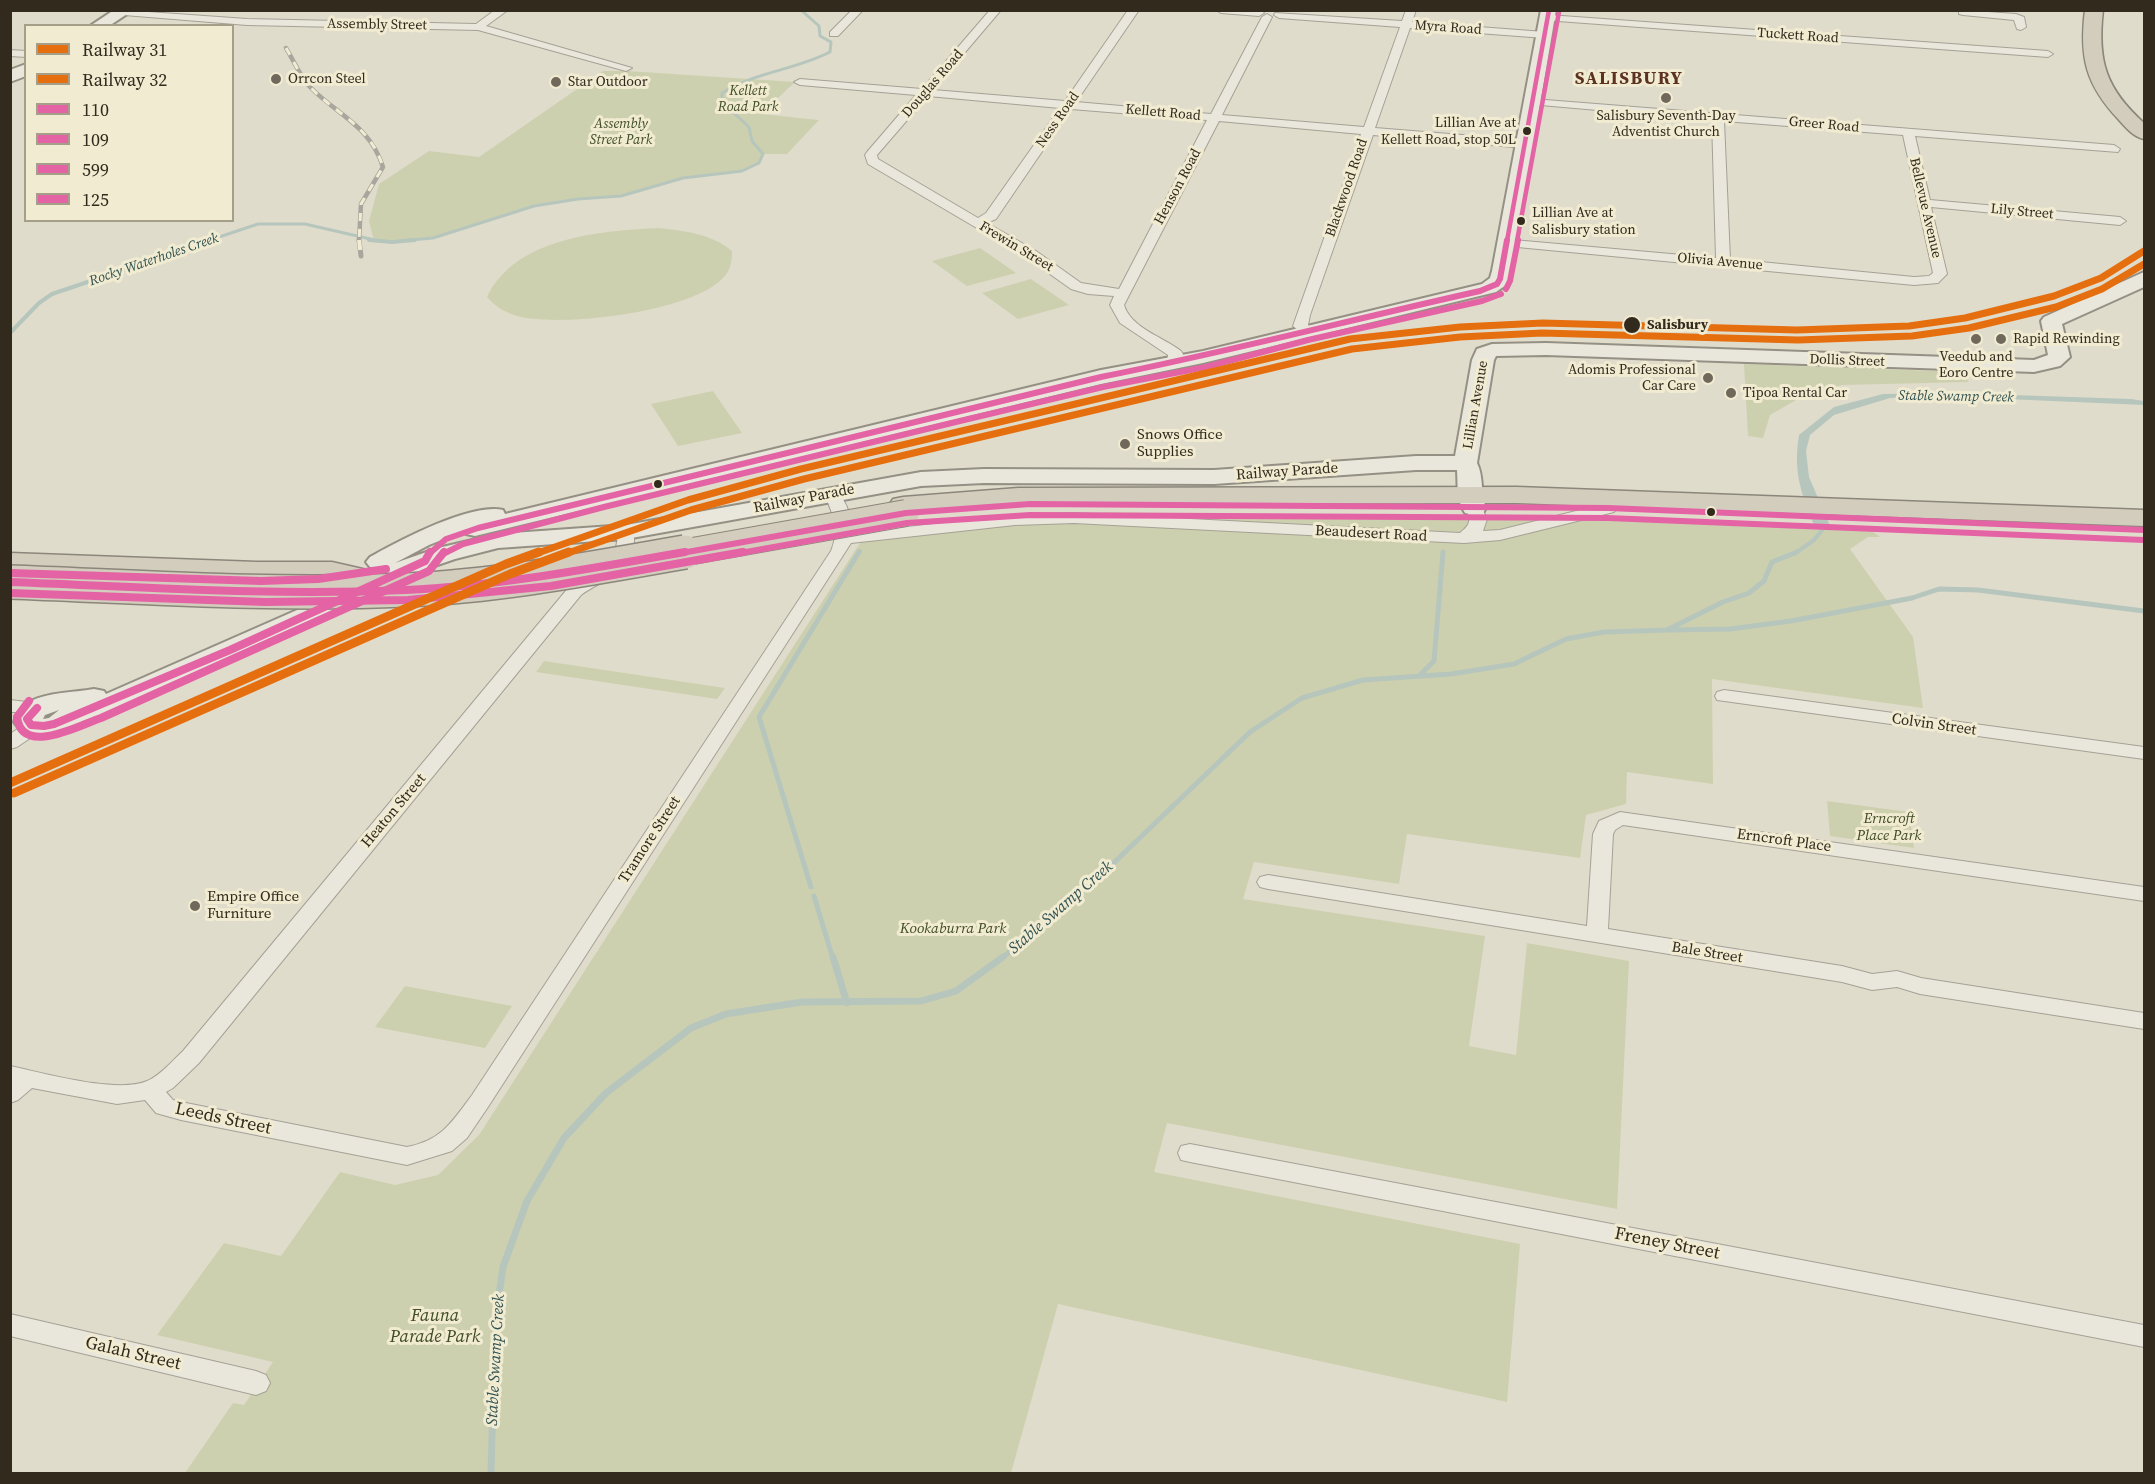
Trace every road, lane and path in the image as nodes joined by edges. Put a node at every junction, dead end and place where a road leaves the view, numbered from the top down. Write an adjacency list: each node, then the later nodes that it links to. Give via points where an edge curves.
1 (503, 10): 19 (street)
2 (858, 10): 20 (street)
3 (996, 10): 30 (street, Douglas Road)
4 (1134, 10): 32 (street, Ness Road)
5 (1221, 10): 12 (street, Myra Road)
6 (1411, 10): 17 (street, Blackwood Road)
7 (2094, 10): 38 (highway, via 2089,42 2094,68 2112,99)
8 (2108, 10): 35 (highway, via 2101,40 2104,62 2114,86)
9 (131, 11): 15 (street); 16 (street); 18 (street, Assembly Street, via 247,22)
10 (318, 12): 18 (street, via 424,21)
11 (1963, 12): 14 (street)
12 (1269, 14): 17 (street, Myra Road); 34 (street, Henson Road)
13 (1549, 14): 21 (street); 22 (street, Tuckett Road)
14 (1991, 14): 22 (street, via 1995,26); 22 (street, via 2020,19)
15 (102, 24)
16 (112, 24)
17 (1406, 25): 21 (street, Myra Road); 36 (street, Blackwood Road)
18 (423, 26): 19 (street, Assembly Street)
19 (478, 27): 25 (street, Assembly Street)
20 (834, 34)
21 (1545, 35): 31 (street)
22 (2023, 40): 23 (street, Tuckett Road)
23 (2048, 54)
24 (24, 63): 26 (street)
25 (626, 68)
26 (10, 70)
27 (24, 70): 28 (street)
28 (10, 77)
29 (800, 82): 30 (street, Kellett Road)
30 (926, 93): 32 (street, Kellett Road); 41 (street, Douglas Road)
31 (1533, 102): 33 (street, Greer Road); 39 (street)
32 (1068, 105): 34 (street, Kellett Road); 44 (street, Ness Road, via 991,216)
33 (1718, 117): 37 (street, Greer Road); 46 (street)
34 (1215, 118): 36 (street, Kellett Road); 49 (street, Henson Road)
35 (2145, 122)
36 (1368, 131): 39 (street, Kellett Road); 50 (street, Blackwood Road, via 1303,315 1300,326)
37 (1908, 132): 40 (street, Greer Road); 42 (street, Bellevue Avenue)
38 (2145, 133)
39 (1525, 144): 45 (street)
40 (2114, 148)
41 (871, 158): 44 (street, Frewin Street)
42 (1925, 203): 43 (street, Lily Street); 48 (street, Bellevue Avenue, via 1940,274)
43 (2120, 221)
44 (976, 223): 49 (street, Frewin Street, via 1076,285)
45 (1507, 242): 46 (street, Olivia Avenue); 50 (street, via 1497,284)
46 (1723, 262): 48 (street, Olivia Avenue)
47 (2145, 278): 52 (street, Dollis Street, via 2051,321 2059,357 2042,365)
48 (1933, 280)
49 (1122, 293): 51 (street, via 1118,311)
50 (1306, 330): 51 (street, via 1213,353)
51 (1160, 350): 62 (street, via 1090,379)
52 (1492, 350): 53 (street, Lillian Avenue, via 1483,360)
53 (1466, 490): 54 (street, Railway Parade, via 1432,462 1214,477 950,477); 55 (highway, Beaudesert Road); 56 (highway, Beaudesert Road); 57 (highway, Beaudesert Road); 63 (street, via 1479,519 1477,528)
54 (832, 494): 61 (street, Railway Parade); 64 (street, via 842,515)
55 (1608, 508): 57 (highway, Beaudesert Road); 63 (street, Beaudesert Road, via 1500,535)
56 (904, 509): 69 (highway, Beaudesert Road, via 553,567 409,581 336,584); 71 (highway, Beaudesert Road, bridge, via 549,576 407,590 265,592)
57 (1782, 509): 58 (highway, Beaudesert Road)
58 (1852, 512): 59 (highway, Beaudesert Road); 60 (highway, Beaudesert Road)
59 (2145, 518)
60 (2145, 530)
61 (626, 532): 65 (street, Railway Parade); 81 (street, Heaton Street, via 626,554 620,562 575,591 180,1070)
62 (448, 533): 65 (street); 66 (street, via 432,547); 70 (street)
63 (1464, 538): 64 (street, Beaudesert Road, via 1074,518 1015,520)
64 (846, 539): 83 (street, Tramore Street, via 461,1129 430,1153)
65 (498, 541): 66 (street, Railway Parade)
66 (425, 561): 70 (street, Railway Parade)
67 (10, 562): 68 (highway)
68 (187, 568): 70 (highway); 70 (highway, via 189,573)
69 (10, 572)
70 (368, 573): 73 (street, Railway Parade, via 305,607 95,697 69,710 54,726)
71 (10, 582)
72 (1724, 696): 75 (street, Colvin Street)
73 (27, 713): 74 (street)
74 (10, 743)
75 (2145, 753)
76 (1268, 882): 78 (street, Bale Street)
77 (2145, 894): 78 (street, Erncroft Place, via 1620,818 1606,826 1603,834)
78 (1597, 935): 79 (street, Bale Street, via 1868,981 1897,979 1920,986)
79 (2145, 1021)
80 (16, 1083): 81 (street, via 117,1095)
81 (150, 1090): 83 (street, Leeds Street, via 165,1107)
82 (1190, 1152): 85 (street, Freney Street)
83 (407, 1156)
84 (10, 1325): 86 (street, Galah Street)
85 (2145, 1336)
86 (256, 1383)

